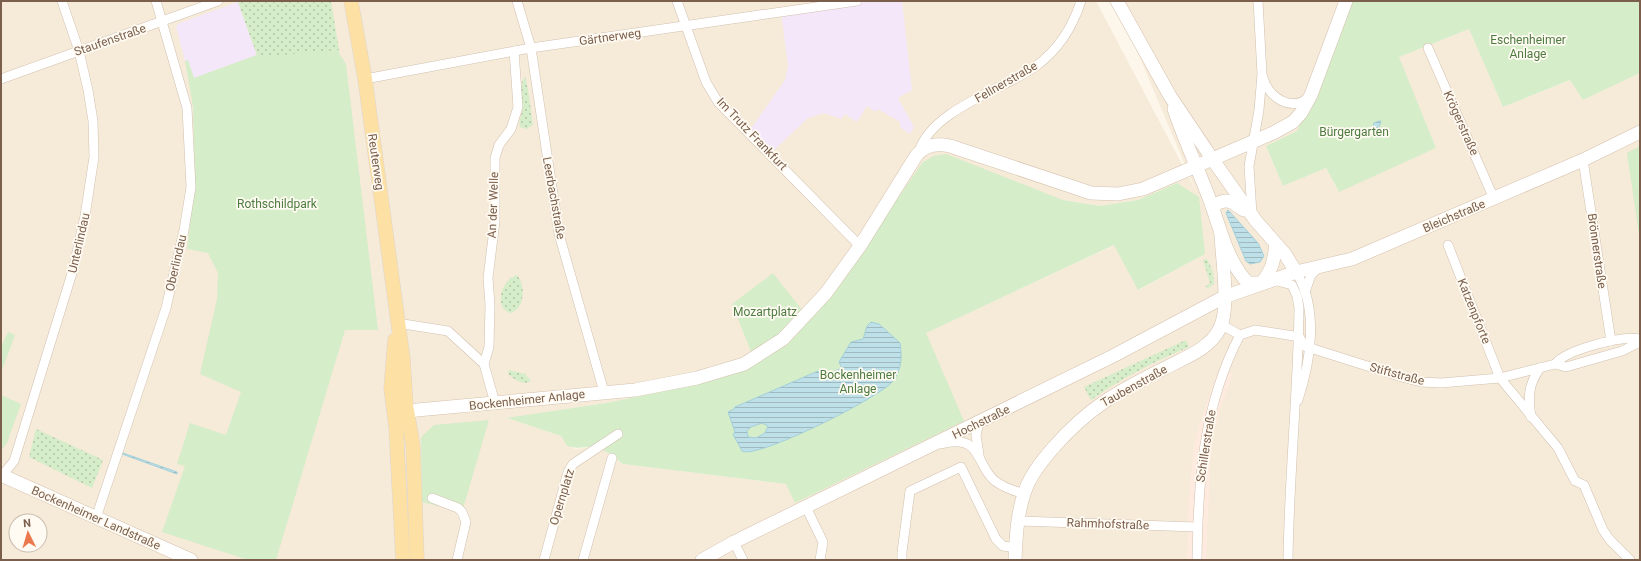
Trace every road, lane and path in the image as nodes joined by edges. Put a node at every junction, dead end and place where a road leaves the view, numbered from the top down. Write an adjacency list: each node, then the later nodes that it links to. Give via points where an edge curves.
1 (62, 1): 17 (street, Unterlindau)
2 (156, 1): 13 (street, Oberlindau)
3 (218, 1): 13 (street, Staufenstraße)
4 (351, 1): 21 (main road, Reuterweg)
5 (517, 1): 15 (street, Leerbachstraße)
6 (676, 1): 14 (street, Im Trutz Frankfurt)
7 (857, 1): 12 (street, Gärtnerweg)
8 (1081, 1): 26 (street, Fellnerstraße, via 1070,27 1037,66 948,116 932,131)
9 (1117, 1): 23 (main road)
10 (1258, 1): 19 (street)
11 (1346, 1): 22 (main road)
12 (802, 5): 14 (street, Gärtnerweg)
13 (162, 22): 17 (street, Staufenstraße); 69 (street, Oberlindau, via 187,108 190,187 184,230 166,308)
14 (685, 26): 15 (street, Gärtnerweg); 36 (street, Im Trutz Frankfurt, via 706,82 718,102)
15 (531, 48): 18 (street, Gärtnerweg); 54 (street, Leerbachstraße, via 559,234)
16 (1428, 48): 30 (street, Krögerstraße)
17 (79, 51): 20 (street, Staufenstraße); 65 (street, Unterlindau, via 93,121 94,157 85,216 73,270 14,461)
18 (514, 51): 21 (street, Gärtnerweg); 50 (street, An der Welle, via 518,107 511,129 499,145 495,158 495,220 488,278 489,347)
19 (1262, 74): 22 (street, via 1268,90 1282,102 1300,102); 25 (street)
20 (1, 79)
21 (365, 79): 42 (main road, Reuterweg)
22 (1311, 95): 25 (main road, via 1293,122)
23 (1170, 96): 27 (main road); 29 (main road)
24 (1640, 132): 28 (main road, Bleichstraße)
25 (1253, 142): 27 (main road); 32 (street, via 1249,171)
26 (919, 151): 29 (main road, via 931,146 950,146 1076,189 1104,194 1128,193 1143,189); 36 (main road, Bockenheimer Anlage)
27 (1213, 160): 29 (main road); 32 (main road)
28 (1583, 160): 30 (main road, Bleichstraße); 47 (street, Brönnerstraße)
29 (1196, 167): 31 (main road)
30 (1494, 199): 37 (main road, Bleichstraße, via 1352,259)
31 (1212, 206): 32 (main road, via 1227,200); 33 (main road)
32 (1252, 216): 34 (main road)
33 (1221, 235): 39 (main road, via 1243,277 1248,282); 41 (main road)
34 (1276, 244): 38 (main road); 39 (main road, via 1272,268)
35 (1448, 245): 53 (street, Katzenpforte)
36 (860, 246): 54 (main road, Bockenheimer Anlage, via 826,293 783,339 751,361 698,378 635,390)
37 (1320, 267): 38 (main road, Bleichstraße); 40 (street, via 1311,275)
38 (1296, 272): 39 (main road, Bleichstraße); 40 (street)
39 (1266, 282): 41 (main road, Hochstraße); 45 (street, via 1288,283 1295,289 1299,308)
40 (1304, 293): 49 (street, via 1310,314)
41 (1224, 297): 43 (main road, via 1225,312); 59 (main road, Hochstraße, via 1114,356)
42 (397, 323): 50 (street, via 448,331); 57 (main road, Reuterweg); 60 (main road, Reuterweg, via 391,388)
43 (1222, 325): 44 (street); 66 (main road, Taubenstraße, via 1208,343 1194,353 1120,391 1088,412 1044,458)
44 (1240, 335): 45 (street, via 1255,330); 71 (street, Schillerstraße, via 1224,370 1210,413)
45 (1296, 336): 49 (street, Stiftstraße, via 1304,346); 56 (street)
46 (1640, 339): 47 (street, via 1632,337)
47 (1611, 341): 51 (street, via 1564,356)
48 (1640, 342): 51 (street, via 1622,351 1566,367)
49 (1310, 347): 53 (street, Stiftstraße, via 1421,382 1464,382); 56 (street)
50 (484, 364): 55 (street)
51 (1555, 364): 52 (street, Stiftstraße)
52 (1540, 368): 53 (street, Stiftstraße); 58 (street, via 1529,388 1528,399)
53 (1500, 378): 58 (street)
54 (604, 392): 55 (main road, Bockenheimer Anlage)
55 (495, 403): 57 (main road, Bockenheimer Anlage)
56 (1295, 409): 85 (street, via 1289,491)
57 (408, 412): 60 (main road); 76 (main road, via 413,446)
58 (1532, 418): 86 (street, via 1558,448 1575,481 1584,485 1603,530)
59 (979, 423): 62 (main road, Hochstraße); 63 (street, via 976,435)
60 (396, 427): 75 (main road)
61 (618, 434): 78 (street, Opernplatz, via 573,464 568,472)
62 (933, 446): 63 (street, via 946,442 960,443 970,446); 68 (main road, Hochstraße)
63 (979, 455): 66 (street, via 994,480)
64 (612, 458): 79 (street)
65 (1, 476): 69 (main road, Bockenheimer Landstraße)
66 (1024, 494): 70 (main road, Taubenstraße)
67 (432, 498): 77 (street, via 462,512 466,522)
68 (806, 507): 72 (main road, Hochstraße); 82 (street, via 823,542)
69 (96, 518): 74 (main road, Bockenheimer Landstraße)
70 (1019, 520): 71 (street, Rahmhofstraße); 73 (main road, Taubenstraße)
71 (1197, 527): 84 (street, Schillerstraße)
72 (734, 542): 80 (main road, Hochstraße); 81 (street)
73 (1015, 554): 83 (street, via 996,539 961,467 910,491)
74 (191, 560)
75 (403, 560)
76 (417, 560)
77 (457, 560)
78 (544, 560)
79 (584, 560)
80 (702, 560)
81 (743, 560)
82 (820, 560)
83 (902, 560)
84 (1197, 560)
85 (1288, 560)
86 (1630, 560)

